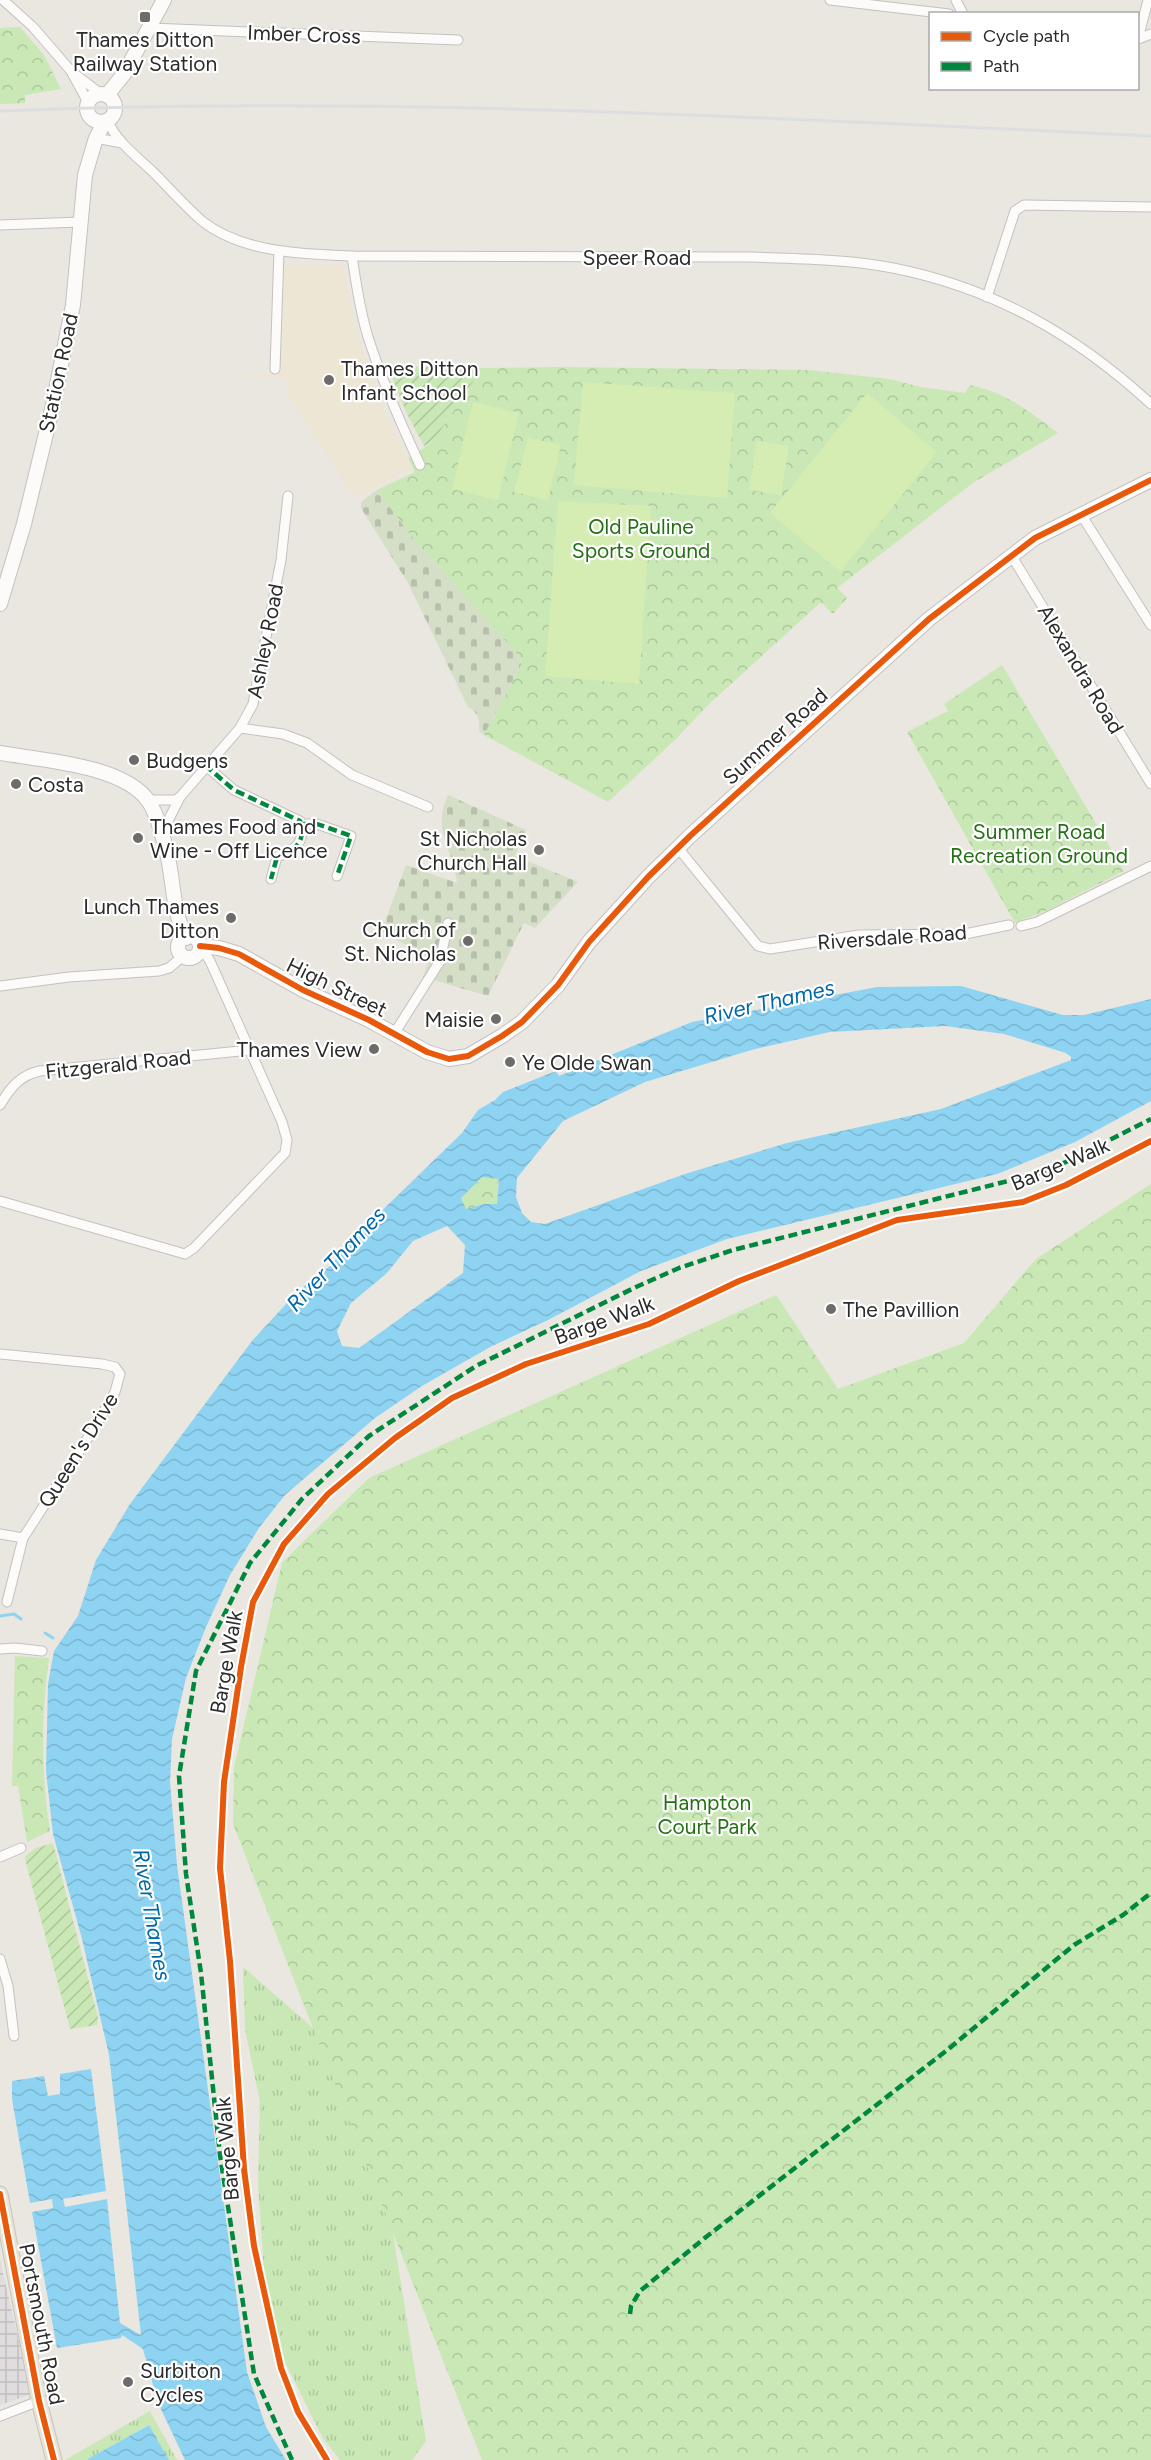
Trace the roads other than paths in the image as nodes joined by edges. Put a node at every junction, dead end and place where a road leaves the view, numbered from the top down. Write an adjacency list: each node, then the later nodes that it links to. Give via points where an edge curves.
1 (3, 0): 10 (street)
2 (164, 0): 7 (street)
3 (830, 0): 5 (street)
4 (1148, 0): 8 (street)
5 (889, 3): 6 (street)
6 (938, 12)
7 (150, 28): 9 (street, Imber Cross); 11 (street, via 124,74)
8 (1139, 35)
9 (458, 40)
10 (71, 70): 11 (street); 12 (street)
11 (104, 94): 12 (street); 13 (street, via 116,109 113,117)
12 (88, 102): 13 (street, via 87,110)
13 (102, 121): 14 (street, Station Road); 15 (street, Speer Road)
14 (96, 138): 15 (street); 17 (street, Station Road, via 85,174)
15 (122, 143): 19 (street, Speer Road, via 203,221 230,237)
16 (1151, 207): 21 (street, via 1024,205 1015,211)
17 (80, 222): 18 (street); 31 (street, Station Road, via 68,334 35,482)
18 (0, 225)
19 (279, 251): 20 (street, Speer Road); 23 (street)
20 (352, 256): 21 (street, Speer Road, via 808,259 891,268); 26 (street, via 368,338)
21 (987, 297): 25 (street, Speer Road, via 1062,333)
22 (265, 357): 23 (street)
23 (275, 357): 24 (street)
24 (275, 369)
25 (1151, 404)
26 (420, 465)
27 (1151, 480): 29 (street, Summer Road)
28 (288, 496): 34 (street, Ashley Road, via 281,560 258,681 253,704)
29 (1082, 516): 30 (street, Summer Road, via 1035,538); 33 (street)
30 (1011, 555): 37 (street, Alexandra Road); 43 (street, Summer Road, via 929,619)
31 (3, 587): 32 (street, Station Road)
32 (0, 604)
33 (1151, 625)
34 (240, 728): 36 (street, Ashley Road); 40 (street, via 283,734 307,743 352,775)
35 (0, 753): 39 (street, via 111,775)
36 (205, 765): 38 (street, Ashley Road); 41 (street, via 234,790 292,815)
37 (1151, 784)
38 (180, 797): 39 (street); 42 (street, Ashley Road)
39 (148, 800): 42 (street)
40 (428, 807)
41 (302, 824): 45 (street, via 317,824 351,836); 46 (street, via 297,847 277,857)
42 (161, 835): 50 (street, via 178,923)
43 (678, 848): 48 (street, Riversdale Road, via 758,946 770,949 859,935 965,934); 56 (street, Summer Road, via 589,942 541,1003 502,1036)
44 (1151, 866): 49 (street)
45 (337, 876)
46 (272, 879)
47 (448, 923): 54 (street, via 440,961)
48 (1009, 925)
49 (1021, 927)
50 (186, 938): 51 (street, via 195,938); 52 (street, via 179,948)
51 (200, 949): 52 (street, via 191,958); 54 (street, High Street, via 219,948 239,954); 55 (street, via 210,961)
52 (183, 956): 53 (street, via 159,971)
53 (0, 986)
54 (394, 1034): 56 (street, High Street, via 434,1054)
55 (250, 1050): 57 (street, Fitzgerald Road, via 40,1071 20,1079); 58 (street, via 282,1122 287,1148 185,1254)
56 (459, 1059)
57 (0, 1105)
58 (0, 1201)
59 (0, 1354): 61 (street, Queen's Drive, via 102,1364 115,1367 120,1374 116,1392)
60 (0, 1534): 61 (street)
61 (22, 1538): 62 (street)
62 (7, 1602)
63 (0, 1649): 64 (street)
64 (42, 1651)
65 (21, 1848): 66 (street)
66 (0, 1857)
67 (0, 1959): 68 (street, via 8,1986)
68 (14, 2036)
69 (0, 2194): 70 (main road, Portsmouth Road)
70 (39, 2401): 71 (street); 72 (main road, Portsmouth Road)
71 (0, 2416)
72 (54, 2460)

